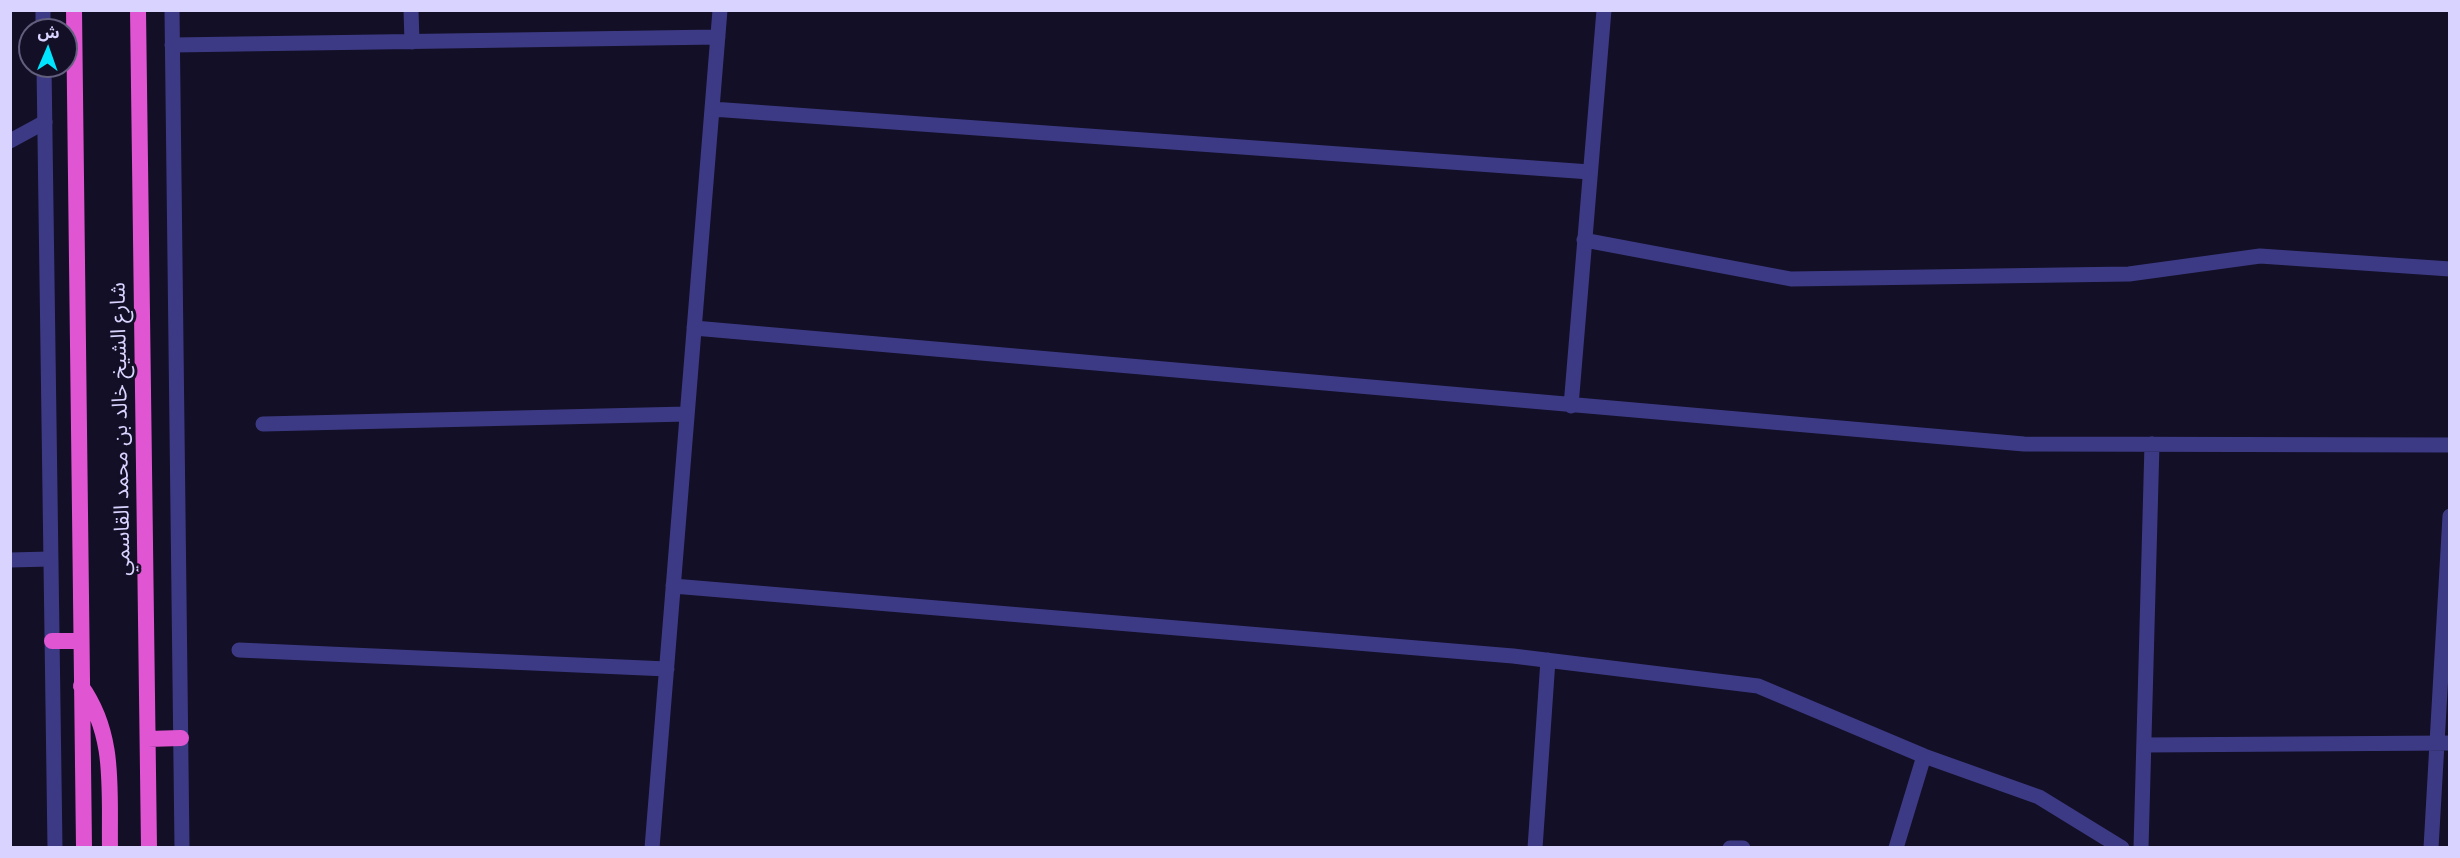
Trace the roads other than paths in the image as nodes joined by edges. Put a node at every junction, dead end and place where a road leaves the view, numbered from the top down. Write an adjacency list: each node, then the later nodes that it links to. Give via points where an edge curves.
1 (74, 10): 28 (highway, شارع الشيخ خالد بن محمد القاسمي)
2 (138, 10): 34 (highway, شارع الشيخ خالد بن محمد القاسمي)
3 (172, 10): 9 (street)
4 (411, 10): 8 (street)
5 (720, 10): 7 (street)
6 (1604, 10): 14 (street)
7 (717, 38): 8 (street); 11 (street)
8 (412, 42): 9 (street)
9 (172, 45): 33 (street)
10 (44, 78): 12 (street)
11 (712, 109): 14 (street); 17 (street)
12 (45, 122): 13 (street); 24 (street)
13 (10, 141)
14 (1590, 172): 15 (street)
15 (1584, 240): 16 (street, via 1791,279 2128,274 2260,256); 18 (street)
16 (2450, 269)
17 (694, 328): 18 (street); 19 (street)
18 (1571, 406): 21 (street, via 2024,444)
19 (687, 414): 20 (street); 26 (street)
20 (263, 424)
21 (2152, 444): 22 (street); 36 (street)
22 (2450, 445)
23 (2450, 516): 35 (street)
24 (50, 559): 25 (street); 27 (street)
25 (10, 560)
26 (673, 586): 30 (street); 31 (street)
27 (52, 641): 28 (highway); 38 (street)
28 (80, 641): 32 (highway, شارع الشيخ خالد بن محمد القاسمي)
29 (239, 650): 31 (street)
30 (1548, 660): 37 (street, via 1758,686); 44 (street)
31 (666, 669): 43 (street)
32 (81, 686): 39 (highway, شارع الشيخ خالد بن محمد القاسمي); 40 (highway, via 95,706 104,730)
33 (181, 738): 34 (highway); 42 (street)
34 (148, 739): 41 (highway, شارع الشيخ خالد بن محمد القاسمي)
35 (2443, 743): 36 (street); 50 (street)
36 (2144, 745): 49 (street)
37 (1924, 756): 47 (street); 48 (street, via 2039,797)
38 (55, 848)
39 (84, 848)
40 (110, 848)
41 (149, 848)
42 (182, 848)
43 (652, 848)
44 (1535, 848)
45 (1730, 848): 46 (street)
46 (1743, 848)
47 (1896, 848)
48 (2122, 848)
49 (2141, 848)
50 (2431, 848)

